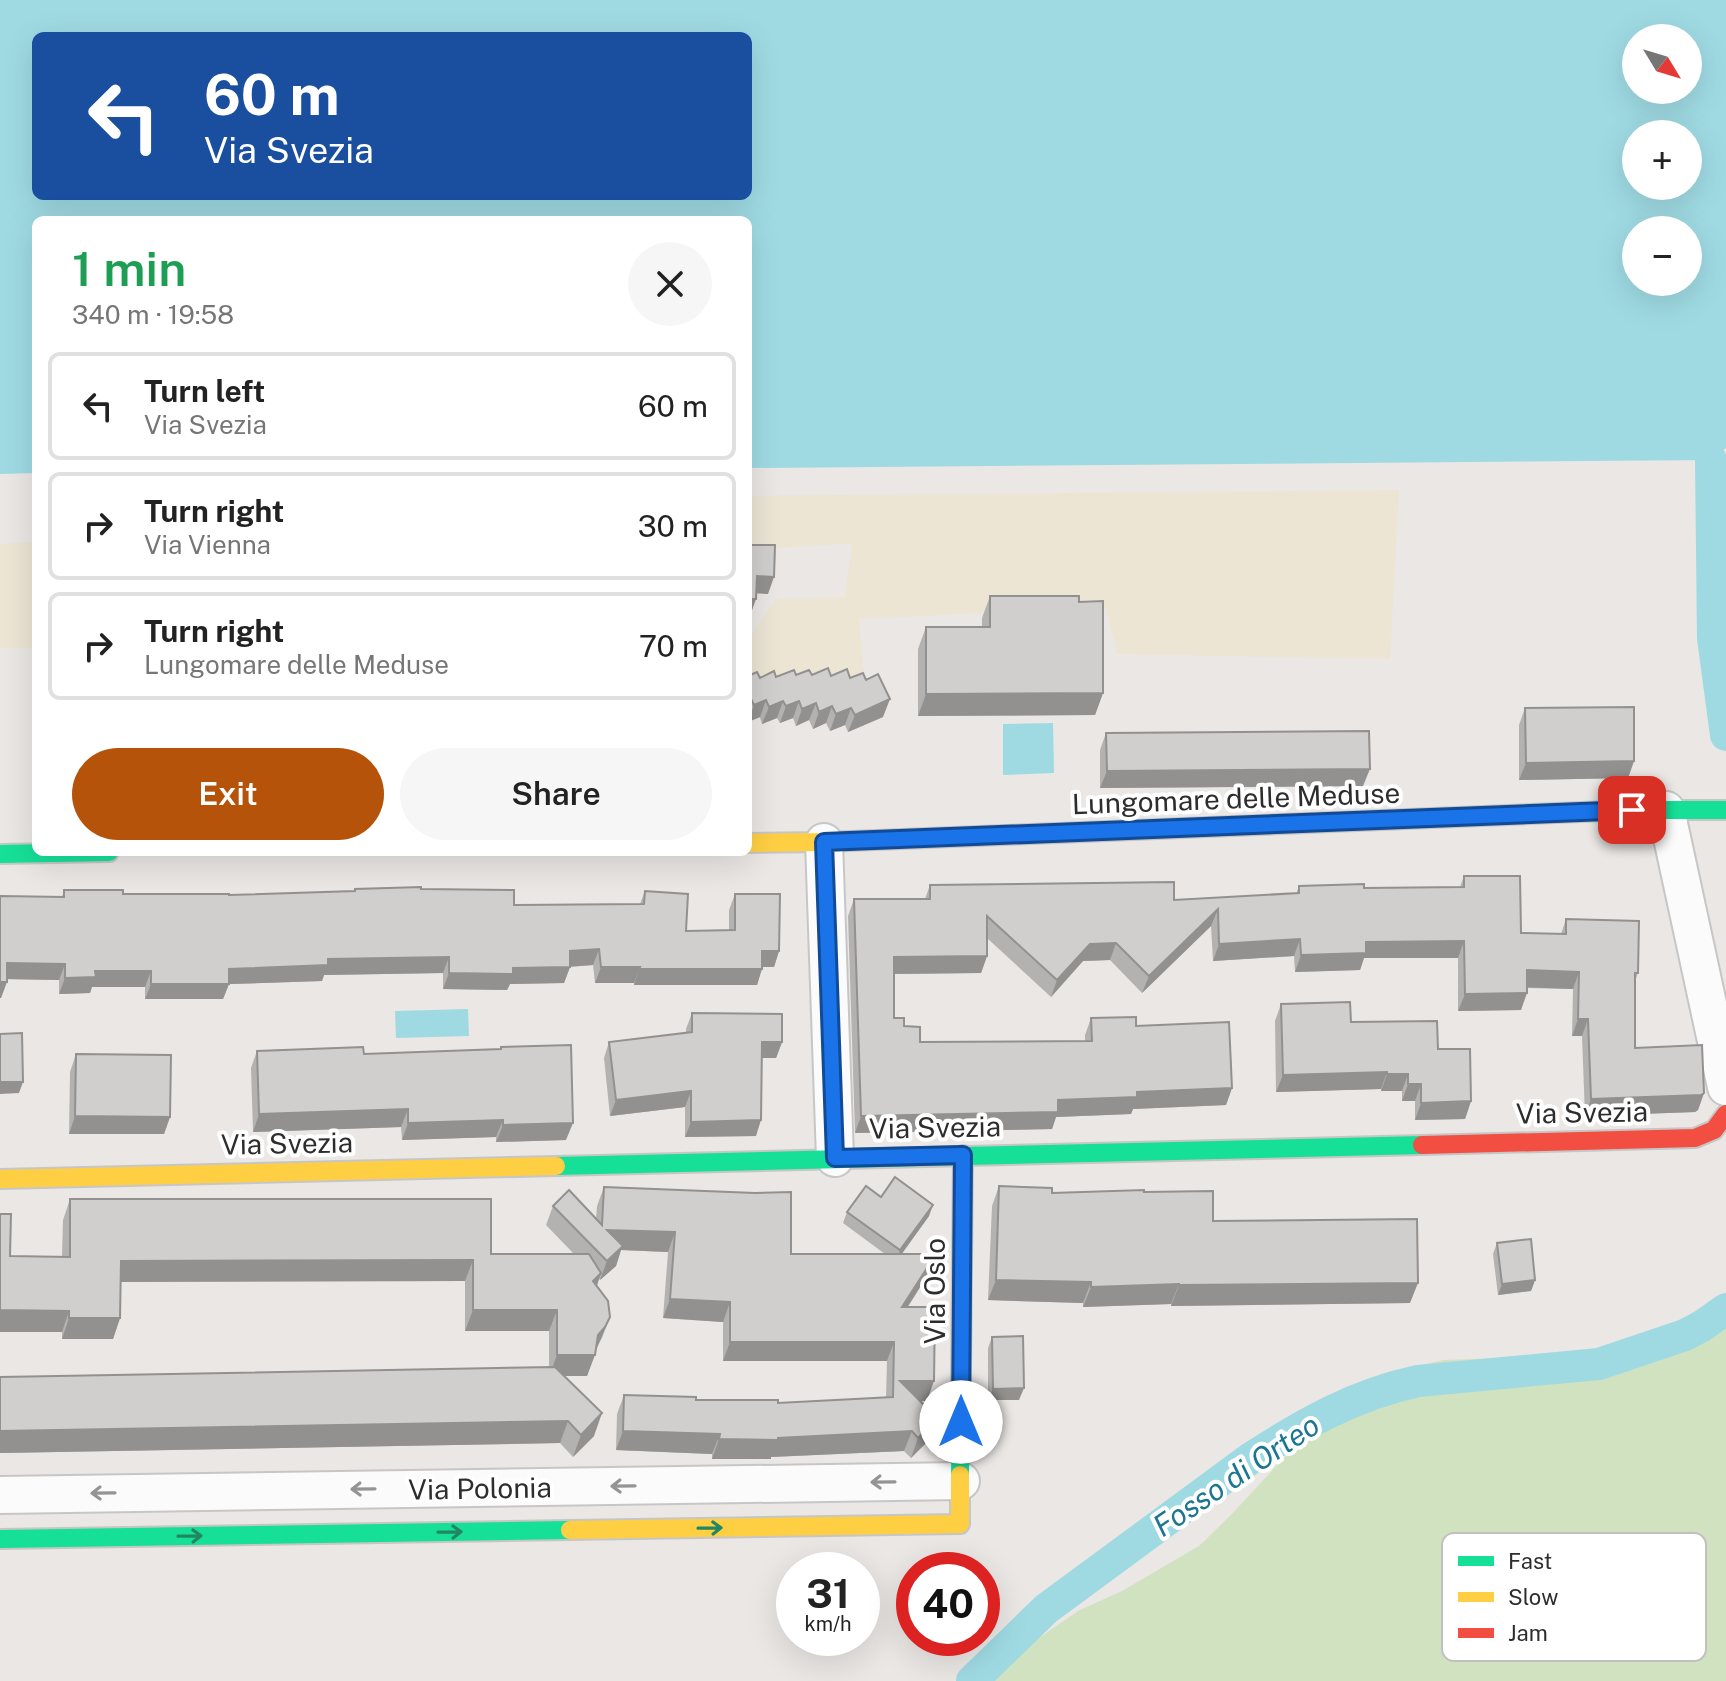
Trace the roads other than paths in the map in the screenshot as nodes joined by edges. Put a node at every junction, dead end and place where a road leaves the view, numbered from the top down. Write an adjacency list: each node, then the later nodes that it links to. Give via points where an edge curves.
1 (1675, 810): 2 (street, Lungomare delle Meduse); 3 (street, Lungomare delle Meduse); 7 (street)
2 (1726, 810)
3 (824, 842): 4 (street, Lungomare delle Meduse); 10 (street)
4 (752, 843)
5 (32, 853): 6 (street)
6 (0, 854)
7 (1726, 1087)
8 (1724, 1118): 9 (street, Via Svezia, via 1716,1129 1695,1138)
9 (963, 1155): 10 (street, Via Svezia); 12 (street, Via Oslo)
10 (835, 1158): 11 (street, Via Svezia)
11 (0, 1179)
12 (961, 1481): 13 (street, Via Polonia, one-way to 13); 14 (street, Via Oslo)
13 (0, 1495)
14 (960, 1524): 15 (street, Via Polonia, one-way to 14)
15 (0, 1539)

